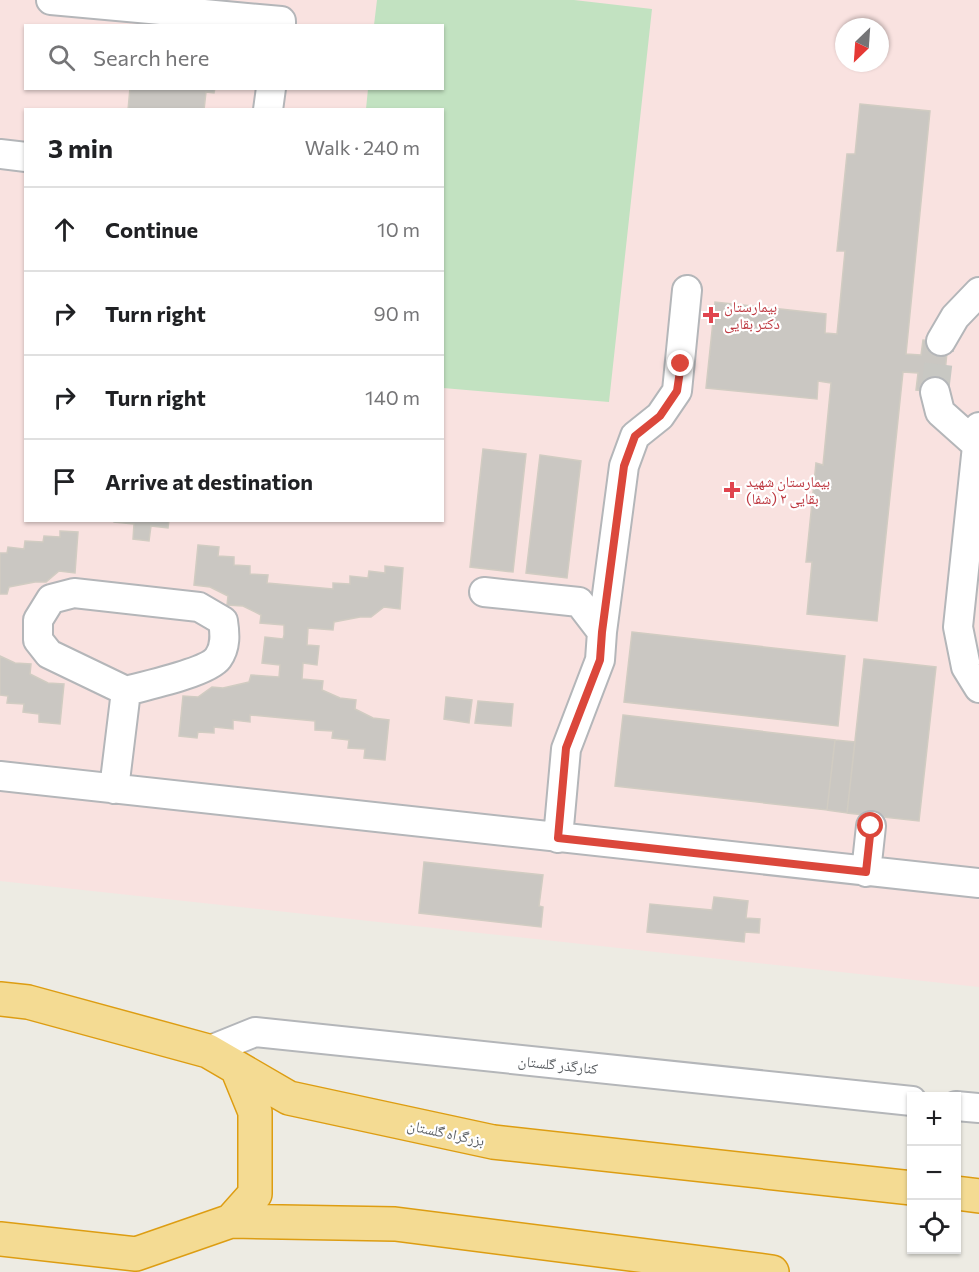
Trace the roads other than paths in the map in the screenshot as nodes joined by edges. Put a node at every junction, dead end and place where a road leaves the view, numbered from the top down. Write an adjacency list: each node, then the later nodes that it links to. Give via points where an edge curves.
1 (51, 0): 2 (street)
2 (282, 15)
3 (271, 90): 4 (street)
4 (268, 108)
5 (0, 154): 6 (street)
6 (24, 157)
7 (687, 290): 13 (street, via 677,391 660,416 635,436 624,466)
8 (979, 292): 9 (street, via 955,317)
9 (941, 341)
10 (935, 392): 11 (street, via 939,412)
11 (978, 436): 14 (street, via 958,627 966,667)
12 (484, 592): 13 (street, via 579,602)
13 (602, 632): 19 (street, via 600,660 566,748)
14 (979, 688)
15 (126, 691): 15 (street, via 200,670 218,659 226,638 223,621 199,607 74,594 51,599 38,620 39,640 49,654); 17 (street)
16 (0, 776): 17 (street)
17 (114, 789): 19 (street)
18 (871, 826): 20 (street)
19 (558, 838): 20 (street)
20 (866, 872): 21 (street)
21 (979, 884)
22 (0, 999): 23 (highway, بزرگراه گلستان, via 28,1002)
23 (208, 1051): 24 (highway, بزرگراه گلستان); 25 (street, کنارگذر گلستان, via 255,1032)
24 (237, 1068): 28 (highway, بزرگراه گلستان, via 289,1098 493,1142); 31 (highway, via 255,1112 255,1194)
25 (907, 1100)
26 (961, 1106): 27 (street)
27 (979, 1108)
28 (907, 1187)
29 (961, 1194): 30 (highway)
30 (979, 1196)
31 (231, 1221): 32 (highway, via 136,1254); 33 (highway, via 395,1224)
32 (0, 1239)
33 (772, 1272)

